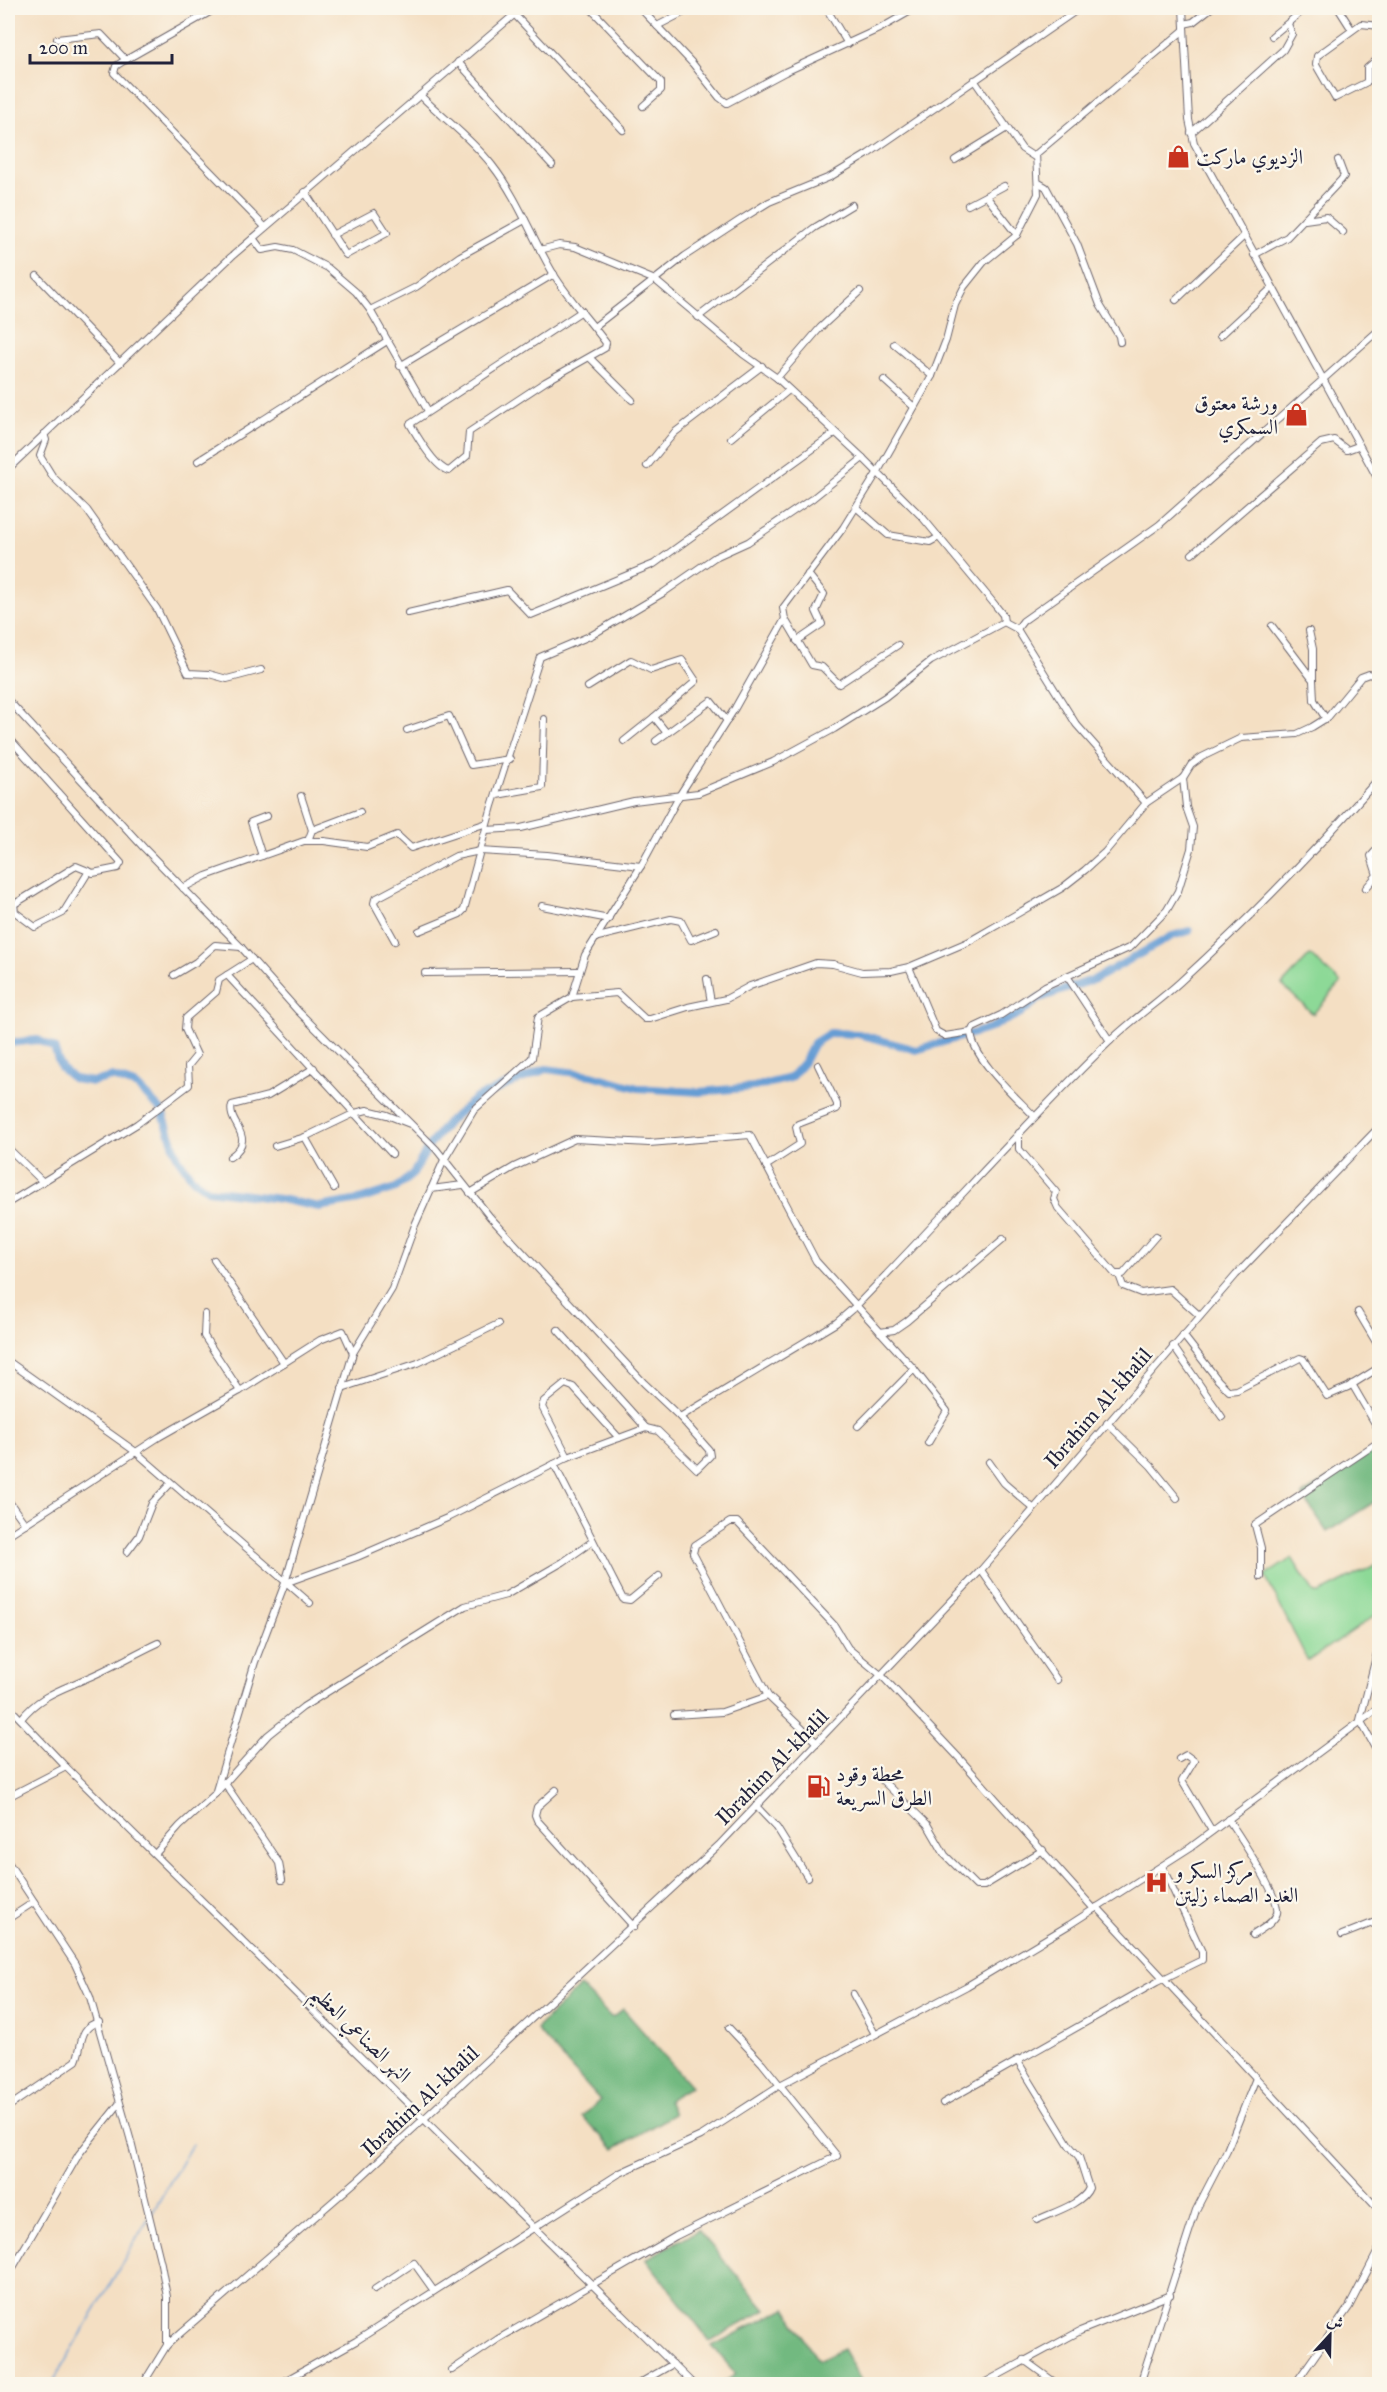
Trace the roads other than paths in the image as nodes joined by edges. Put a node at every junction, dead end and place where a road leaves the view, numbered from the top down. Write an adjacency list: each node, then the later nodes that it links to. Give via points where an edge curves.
1 (217, 8): 23 (street)
2 (522, 8): 13 (street)
3 (590, 8): 27 (street, via 661,82 661,90)
4 (640, 8): 15 (street)
5 (692, 8): 15 (street)
6 (826, 8): 21 (street)
7 (916, 8): 21 (street)
8 (1080, 8): 25 (street)
9 (1183, 8): 17 (street)
10 (1211, 8): 17 (street)
11 (1305, 8): 14 (street)
12 (1338, 8): 18 (street)
13 (514, 14): 24 (street); 29 (street)
14 (1288, 24): 19 (street); 30 (street, via 1292,34 1283,50)
15 (657, 26): 21 (street, via 727,103)
16 (1380, 26): 18 (street, via 1365,23)
17 (1184, 27): 30 (street); 31 (street, via 1039,150)
18 (1352, 30): 22 (street, via 1316,60 1334,97 1366,82 1367,68)
19 (1272, 36)
20 (57, 39): 23 (street, via 101,34)
21 (848, 44)
22 (1380, 57)
23 (126, 60): 43 (street, via 116,66 114,73)
24 (458, 62): 26 (street); 34 (street)
25 (974, 80): 28 (street); 53 (street, via 830,177 768,202 685,256)
26 (420, 94): 37 (street); 41 (street, via 476,146 508,188)
27 (643, 106)
28 (1007, 128): 31 (street, via 1022,149); 32 (street)
29 (622, 130)
30 (1191, 133): 47 (street)
31 (1036, 158): 35 (street)
32 (955, 160)
33 (1338, 160): 42 (street, via 1344,176)
34 (552, 165)
35 (1039, 183): 46 (street, via 1038,194); 64 (street, via 1046,187 1077,244 1095,295)
36 (1004, 186): 38 (street)
37 (305, 192): 43 (street); 45 (street)
38 (986, 196): 40 (street); 46 (street)
39 (852, 205): 59 (street, via 814,228)
40 (968, 205)
41 (525, 220): 49 (street); 57 (street)
42 (1304, 220): 44 (street, via 1326,217); 50 (street, via 1287,237)
43 (265, 227): 48 (street)
44 (1343, 232)
45 (332, 235): 45 (street, via 348,255 387,233 374,213)
46 (1017, 235): 70 (street, via 984,262 964,287)
47 (1244, 236): 50 (street); 56 (street)
48 (253, 238): 57 (street, via 261,250 288,248 328,268); 67 (street)
49 (540, 250): 51 (street); 53 (street, via 559,245 575,247)
50 (1254, 255): 54 (street)
51 (554, 274): 58 (street); 68 (street)
52 (37, 276): 67 (street)
53 (656, 280): 59 (street); 60 (street)
54 (1272, 288): 62 (street); 73 (street)
55 (860, 291): 71 (street, via 820,328)
56 (1176, 300)
57 (370, 310): 63 (street)
58 (582, 311): 60 (street); 77 (street)
59 (698, 317): 69 (street)
60 (594, 327): 66 (street, via 606,347)
61 (1380, 329): 73 (street)
62 (1220, 336)
63 (387, 341): 68 (street); 83 (street)
64 (1120, 342)
65 (894, 344): 70 (street)
66 (590, 358): 75 (street); 77 (street, via 544,382 469,432 467,456 449,471 424,447 410,424)
67 (120, 363): 79 (street)
68 (400, 366): 77 (street)
69 (762, 366): 71 (street); 84 (street, via 674,433)
70 (932, 376): 76 (street)
71 (777, 378): 74 (street)
72 (884, 380): 76 (street)
73 (1322, 380): 81 (street); 96 (street, via 1159,525)
74 (789, 390): 78 (street); 80 (street)
75 (632, 400)
76 (914, 407): 86 (street)
77 (429, 411)
78 (835, 433): 82 (street); 92 (street, via 638,573 531,615 507,590)
79 (44, 435): 85 (street); 100 (street, via 40,456 45,467 87,510 158,609 188,672 227,679)
80 (731, 438)
81 (1358, 446): 87 (street); 90 (street, via 1347,450 1334,440 1321,443)
82 (863, 458): 86 (street); 114 (street, via 748,542 715,557 592,635 540,657)
83 (198, 461)
84 (647, 466)
85 (8, 469)
86 (877, 473): 88 (street); 89 (street)
87 (1380, 483)
88 (857, 508): 89 (street, via 888,535 930,542); 91 (street)
89 (939, 537): 94 (street, via 1001,612)
90 (1192, 554)
91 (808, 574): 93 (street, via 783,608); 98 (street, via 824,594 816,611 822,624)
92 (408, 613)
93 (785, 619): 98 (street); 108 (street)
94 (1004, 622): 96 (street); 119 (street, via 931,661 851,719 783,756 698,794)
95 (1272, 626): 102 (street)
96 (1017, 629): 120 (street, via 1076,724)
97 (1309, 631): 102 (street)
98 (797, 641): 99 (street, via 812,665 822,667 839,684)
99 (898, 645)
100 (261, 669)
101 (1380, 678): 106 (street, via 1369,674 1361,677)
102 (1313, 681): 106 (street, via 1314,700)
103 (588, 687): 105 (street, via 631,660 653,670 682,660 696,681)
104 (8, 700): 131 (street)
105 (654, 717): 110 (street); 112 (street)
106 (1326, 718): 116 (street, via 1297,734 1257,735 1223,745 1191,765)
107 (544, 719): 117 (street, via 542,787)
108 (728, 721): 110 (street, via 711,701); 119 (street)
109 (407, 730): 114 (street, via 449,716 471,765)
110 (666, 732): 113 (street)
111 (8, 739): 130 (street, via 121,863 117,869)
112 (624, 741)
113 (656, 741)
114 (510, 759): 117 (street)
115 (1380, 777): 154 (street, via 1228,936)
116 (1184, 778): 120 (street); 149 (street, via 1193,833 1179,891 1140,940)
117 (496, 795): 123 (street)
118 (301, 796): 124 (street)
119 (679, 796): 123 (street, via 626,803 521,828); 129 (street)
120 (1146, 803): 144 (street, via 1105,852 1062,888 994,929)
121 (360, 812): 124 (street)
122 (267, 816): 128 (street, via 251,822)
123 (487, 827): 125 (street, via 410,849 398,835 367,847); 127 (street)
124 (312, 830): 125 (street)
125 (308, 841): 128 (street)
126 (1380, 846): 132 (street, via 1371,856 1377,875)
127 (480, 851): 129 (street); 139 (street, via 463,912); 141 (street, via 449,860 375,899)
128 (262, 856): 131 (street)
129 (641, 866): 137 (street)
130 (89, 871): 134 (street, via 76,866); 134 (street, via 63,914 35,927 15,912)
131 (183, 888): 142 (street)
132 (1366, 888)
133 (8, 893): 134 (street)
134 (14, 904): 136 (street)
135 (542, 906): 137 (street)
136 (8, 908)
137 (609, 919): 140 (street)
138 (716, 930): 140 (street, via 692,940 681,921 671,919)
139 (419, 931)
140 (598, 937): 145 (street)
141 (395, 941)
142 (242, 947): 143 (street); 147 (street, via 215,945)
143 (252, 960): 148 (street); 159 (street)
144 (909, 967): 152 (street, via 862,972 816,963); 153 (street, via 936,1031 945,1036)
145 (578, 971): 146 (street); 151 (street)
146 (425, 973)
147 (174, 975)
148 (227, 975): 156 (street); 169 (street, via 219,980 214,994 193,1009 184,1022 197,1055 188,1066 189,1085 137,1124)
149 (1067, 976): 153 (street); 154 (street)
150 (707, 979): 152 (street)
151 (572, 997): 152 (street, via 617,993 645,1019); 167 (street, via 538,1017 532,1058 474,1110)
152 (711, 1002)
153 (971, 1032): 158 (street, via 989,1068)
154 (1110, 1041): 158 (street)
155 (818, 1065): 168 (street, via 837,1109 798,1124 800,1144)
156 (314, 1068): 157 (street); 166 (street, via 268,1096 232,1105 231,1113 242,1141 240,1149)
157 (355, 1113): 159 (street, via 377,1111); 162 (street); 165 (street)
158 (1034, 1116): 161 (street)
159 (413, 1126): 167 (street)
160 (1380, 1126): 182 (street, Ibrahim Al-khalil, via 1282,1225)
161 (1019, 1133): 178 (street, via 1019,1149 1056,1192 1058,1208); 179 (street)
162 (305, 1137): 163 (street); 171 (street)
163 (275, 1146)
164 (8, 1148): 169 (street)
165 (392, 1154)
166 (230, 1157)
167 (444, 1160): 170 (street); 172 (street)
168 (766, 1166): 173 (street, via 750,1135 649,1143 575,1139); 179 (street, via 816,1261)
169 (42, 1181): 174 (street)
170 (463, 1185): 172 (street); 173 (street)
171 (334, 1188)
172 (431, 1189): 189 (street, via 392,1289)
173 (470, 1193): 197 (street, via 644,1383)
174 (8, 1203)
175 (1156, 1236): 178 (street)
176 (1003, 1239): 185 (street, via 907,1321 894,1330)
177 (214, 1260): 191 (street)
178 (1119, 1275): 182 (street, via 1123,1286 1141,1293 1170,1289)
179 (857, 1305): 185 (street); 197 (street, via 836,1323)
180 (1358, 1312): 188 (street)
181 (205, 1314): 196 (street, via 204,1336)
182 (1200, 1316): 186 (street, Ibrahim Al-khalil)
183 (498, 1324): 195 (street, via 418,1363)
184 (558, 1330): 201 (street)
185 (880, 1332): 193 (street)
186 (1183, 1335): 187 (street, Ibrahim Al-khalil); 194 (street, via 1229,1391 1301,1358 1327,1396)
187 (1173, 1346): 198 (street); 199 (street, Ibrahim Al-khalil)
188 (1380, 1349)
189 (352, 1353): 191 (street, via 346,1333 341,1330); 195 (street)
190 (8, 1361): 206 (street)
191 (284, 1363): 196 (street)
192 (1380, 1367): 194 (street)
193 (914, 1369): 200 (street); 205 (street, via 947,1411)
194 (1353, 1384): 202 (street)
195 (342, 1388): 221 (street)
196 (240, 1391): 206 (street)
197 (680, 1417): 201 (street, via 709,1450 710,1456 697,1469 658,1431)
198 (1222, 1417)
199 (1107, 1423): 211 (street); 213 (street, Ibrahim Al-khalil)
200 (858, 1426)
201 (646, 1428): 203 (street)
202 (1380, 1432)
203 (619, 1438): 207 (street); 207 (street, via 573,1387 565,1384 542,1407)
204 (1380, 1441): 220 (street, via 1255,1525 1261,1548)
205 (928, 1443)
206 (136, 1452): 210 (street); 214 (street)
207 (568, 1457): 209 (street)
208 (989, 1462): 213 (street, via 1004,1483)
209 (554, 1464): 216 (street); 221 (street, via 447,1518)
210 (171, 1483): 217 (street, via 152,1503 139,1536); 221 (street)
211 (1177, 1498)
212 (8, 1500): 214 (street)
213 (1034, 1508): 218 (street, Ibrahim Al-khalil)
214 (25, 1524): 215 (street)
215 (8, 1535)
216 (593, 1541): 219 (street, via 626,1601); 238 (street, via 506,1595 465,1606 303,1707 268,1735)
217 (127, 1552)
218 (981, 1570): 225 (street, Ibrahim Al-khalil); 226 (street)
219 (659, 1576)
220 (1261, 1577)
221 (285, 1583): 222 (street); 240 (street, via 255,1662)
222 (310, 1604)
223 (1380, 1641): 232 (street)
224 (158, 1643): 231 (street, via 61,1688 35,1704)
225 (882, 1676): 227 (street, via 848,1648 834,1625 778,1563 737,1522 730,1521 695,1545 693,1553); 233 (street, Ibrahim Al-khalil); 245 (street)
226 (1057, 1680)
227 (768, 1696): 230 (street, via 722,1712); 233 (street)
228 (8, 1706): 231 (street, النهر الصناعي العظيم)
229 (1380, 1707): 232 (street)
230 (674, 1715)
231 (21, 1719): 236 (street, النهر الصناعي العظيم)
232 (1360, 1720): 234 (street); 243 (street)
233 (818, 1743): 242 (street, Ibrahim Al-khalil)
234 (1380, 1756)
235 (1179, 1759): 244 (street, via 1186,1755 1194,1761 1182,1781)
236 (66, 1767): 241 (street); 246 (street, النهر الصناعي العظيم)
237 (883, 1781): 245 (street, via 927,1824 945,1855 975,1886 984,1886)
238 (224, 1782): 240 (street); 250 (street, via 279,1863)
239 (556, 1790): 255 (street, via 537,1807 537,1820)
240 (215, 1794): 246 (street)
241 (8, 1797)
242 (756, 1806): 249 (street, via 777,1828); 255 (street, Ibrahim Al-khalil)
243 (1228, 1819): 244 (street); 256 (street, via 1253,1858 1277,1908 1275,1918)
244 (1212, 1831): 248 (street)
245 (1043, 1850): 252 (street)
246 (155, 1854): 269 (street, النهر الصناعي العظيم)
247 (8, 1862): 251 (street)
248 (1162, 1866): 252 (street); 258 (street, via 1203,1957 1197,1964)
249 (808, 1878)
250 (282, 1880)
251 (34, 1902): 253 (street); 260 (street, via 75,1964)
252 (1095, 1908): 258 (street); 262 (street, via 967,1986)
253 (8, 1919)
254 (1380, 1920): 257 (street)
255 (634, 1927): 269 (street, Ibrahim Al-khalil)
256 (1253, 1935)
257 (1342, 1935)
258 (1163, 1979): 263 (street); 264 (street)
259 (853, 1995): 262 (street)
260 (99, 2022): 267 (street); 268 (street, via 87,2026 76,2061)
261 (729, 2028): 265 (street)
262 (875, 2034): 265 (street)
263 (1017, 2060): 266 (street); 271 (street, via 1079,2157 1089,2188 1076,2200)
264 (1256, 2078): 270 (street); 278 (street, via 1232,2140 1196,2210)
265 (780, 2085): 272 (street, via 701,2136 637,2164); 275 (street, via 837,2156 676,2236)
266 (943, 2103)
267 (119, 2104): 274 (street, via 79,2154); 279 (street, via 161,2264 167,2297)
268 (8, 2107)
269 (425, 2119): 272 (street, النهر الصناعي العظيم); 279 (street, Ibrahim Al-khalil)
270 (1380, 2211)
271 (1037, 2220)
272 (533, 2226): 275 (street, النهر الصناعي العظيم); 277 (street)
273 (1380, 2247): 290 (street, via 1349,2307)
274 (8, 2276)
275 (593, 2286): 281 (street, النهر الصناعي العظيم); 282 (street, via 498,2339)
276 (375, 2289): 277 (street, via 414,2263)
277 (434, 2291): 284 (street)
278 (1170, 2295): 280 (street, via 1080,2331); 289 (street)
279 (167, 2345): 283 (street, Ibrahim Al-khalil)
280 (1024, 2360): 287 (street); 288 (street)
281 (672, 2364): 285 (street); 286 (street, النهر الصناعي العظيم)
282 (452, 2370)
283 (143, 2385)
284 (279, 2385)
285 (638, 2385)
286 (693, 2385)
287 (982, 2385)
288 (1057, 2385)
289 (1140, 2385)
290 (1295, 2385)

